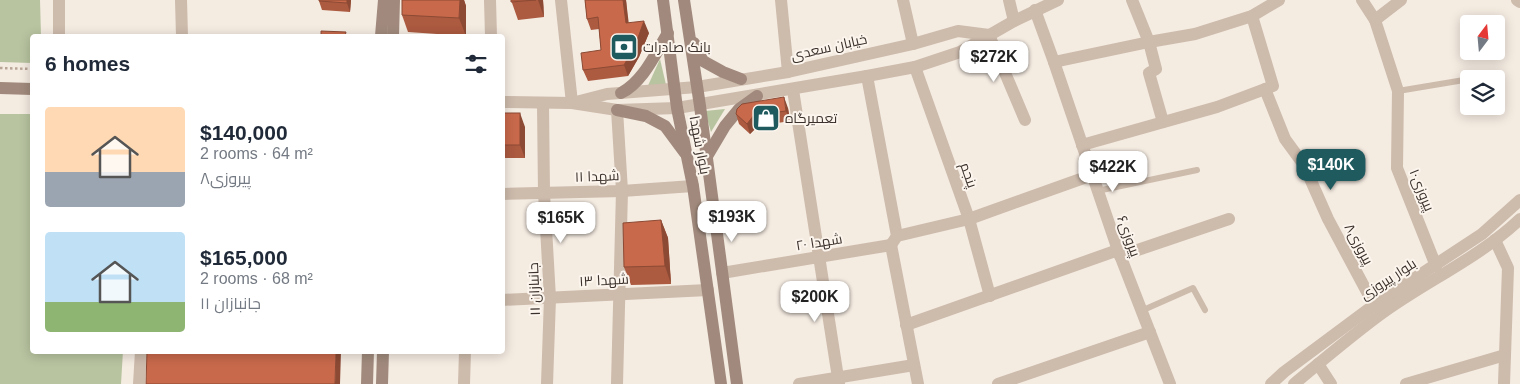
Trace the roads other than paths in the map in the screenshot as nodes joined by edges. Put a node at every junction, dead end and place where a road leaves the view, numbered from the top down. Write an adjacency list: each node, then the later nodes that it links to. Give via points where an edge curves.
1 (59, 0): 22 (street)
2 (181, 0): 23 (street)
3 (384, 0): 24 (main road)
4 (394, 0): 25 (main road)
5 (490, 0): 26 (street)
6 (561, 0): 47 (street)
7 (663, 0): 21 (main road, بلوار شهدا)
8 (684, 0): 27 (main road, بلوار شهدا)
9 (780, 0): 33 (street)
10 (903, 0): 30 (street)
11 (1009, 0): 20 (street)
12 (1058, 0): 17 (street)
13 (1132, 0): 29 (street)
14 (1279, 0): 18 (street)
15 (1362, 0): 19 (street, پیروزی۱۰)
16 (1400, 0): 19 (street)
17 (1035, 10): 20 (street); 31 (street, پیروزی۶)
18 (1252, 16): 29 (street, via 1195,34); 41 (street, via 1273,86)
19 (1375, 20): 43 (street, پیروزی۱۰)
20 (1014, 21): 28 (street)
21 (668, 33): 40 (main road, بلوار شهدا); 44 (main road, via 631,88)
22 (59, 34)
23 (182, 34)
24 (381, 34)
25 (393, 34)
26 (491, 34)
27 (689, 34): 35 (main road, via 703,61); 37 (main road, بلوار شهدا)
28 (988, 35): 30 (street, خیابان سعدی, via 958,31); 32 (street, via 960,52); 52 (street)
29 (1149, 42): 31 (street); 53 (street, via 1156,69 1149,73)
30 (913, 44): 33 (street, خیابان سعدی)
31 (1054, 62): 54 (street, پیروزی۶)
32 (915, 67): 34 (street); 65 (street, پنجم)
33 (788, 72): 35 (street, خیابان سعدی)
34 (867, 76): 42 (street); 69 (street)
35 (741, 79): 37 (street, خیابان سعدی)
36 (1460, 81): 43 (lane)
37 (696, 86): 40 (street, خیابان سعدی); 49 (main road, بلوار شهدا)
38 (0, 88): 39 (main road)
39 (30, 89)
40 (675, 89): 44 (street, خیابان سعدی); 50 (main road, بلوار شهدا)
41 (1265, 89): 53 (street); 79 (street, پیروزی۸, via 1285,139 1304,165 1328,219)
42 (793, 90): 45 (street); 71 (street)
43 (1398, 92): 72 (street, پیروزی۱۰, via 1397,168)
44 (621, 93): 47 (street, خیابان سعدی)
45 (757, 96): 49 (street); 56 (main road, via 738,108)
46 (505, 102): 48 (street)
47 (572, 103): 48 (street); 51 (street)
48 (543, 104): 62 (street, جانبازان ۱۱)
49 (700, 106): 50 (street); 56 (main road, بلوار شهدا)
50 (677, 108): 51 (street); 55 (main road, بلوار شهدا)
51 (617, 110): 55 (main road, via 646,116 665,126); 60 (street)
52 (1025, 120)
53 (1162, 122): 54 (street)
54 (1082, 144): 58 (street, پیروزی۶)
55 (687, 157): 59 (main road, بلوار شهدا)
56 (706, 158): 73 (main road, بلوار شهدا)
57 (1197, 170): 61 (lane)
58 (1092, 175): 61 (street, پیروزی۶); 65 (street, شهدا ۲۰)
59 (693, 186): 60 (street, شهدا ۱۱); 74 (main road, بلوار شهدا)
60 (622, 191): 62 (street, شهدا ۱۱); 75 (street)
61 (1097, 191): 70 (street, پیروزی۶)
62 (544, 193): 63 (street, شهدا ۱۱); 77 (street, جانبازان ۱۱)
63 (505, 194)
64 (1520, 200): 72 (street, بلوار پیروزی, via 1482,234)
65 (969, 219): 69 (street, شهدا ۲۰); 76 (street, پنجم)
66 (1229, 219): 70 (street)
67 (1520, 219): 68 (street, بلوار پیروزی)
68 (1495, 240): 88 (street, via 1508,268); 89 (street, بلوار پیروزی, via 1381,314)
69 (894, 241): 71 (street, شهدا ۲۰); 82 (street)
70 (1119, 253): 76 (street); 81 (street, پیروزی۶)
71 (818, 257): 73 (street, شهدا ۲۰); 92 (street)
72 (1436, 266): 79 (street, بلوار پیروزی)
73 (722, 272): 100 (main road, بلوار شهدا)
74 (708, 290): 75 (street, شهدا ۱۳); 99 (main road, بلوار شهدا)
75 (619, 295): 77 (street, شهدا ۱۳); 98 (street)
76 (990, 296): 82 (street)
77 (550, 298): 78 (street, شهدا ۱۳); 97 (street, جانبازان ۱۱)
78 (505, 300)
79 (1374, 305): 91 (street, بلوار پیروزی)
80 (1205, 310): 81 (lane, via 1193,288)
81 (1141, 311): 83 (street, پیروزی۶)
82 (906, 325): 90 (street)
83 (1150, 332): 103 (street); 104 (street, پیروزی۶)
84 (141, 354): 93 (street)
85 (368, 354): 94 (main road)
86 (383, 354): 95 (main road)
87 (465, 354): 96 (street)
88 (1505, 355): 108 (street); 109 (street)
89 (1318, 364): 106 (street, بلوار پیروزی); 107 (street)
90 (914, 366): 92 (street); 102 (street)
91 (1284, 372): 105 (street, بلوار پیروزی); 106 (street)
92 (838, 381): 101 (street)
93 (139, 384)
94 (367, 384)
95 (382, 384)
96 (464, 384)
97 (547, 384)
98 (617, 384)
99 (721, 384)
100 (737, 384)
101 (799, 384)
102 (918, 384)
103 (998, 384)
104 (1170, 384)
105 (1271, 384)
106 (1294, 384)
107 (1331, 384)
108 (1406, 384)
109 (1504, 384)

